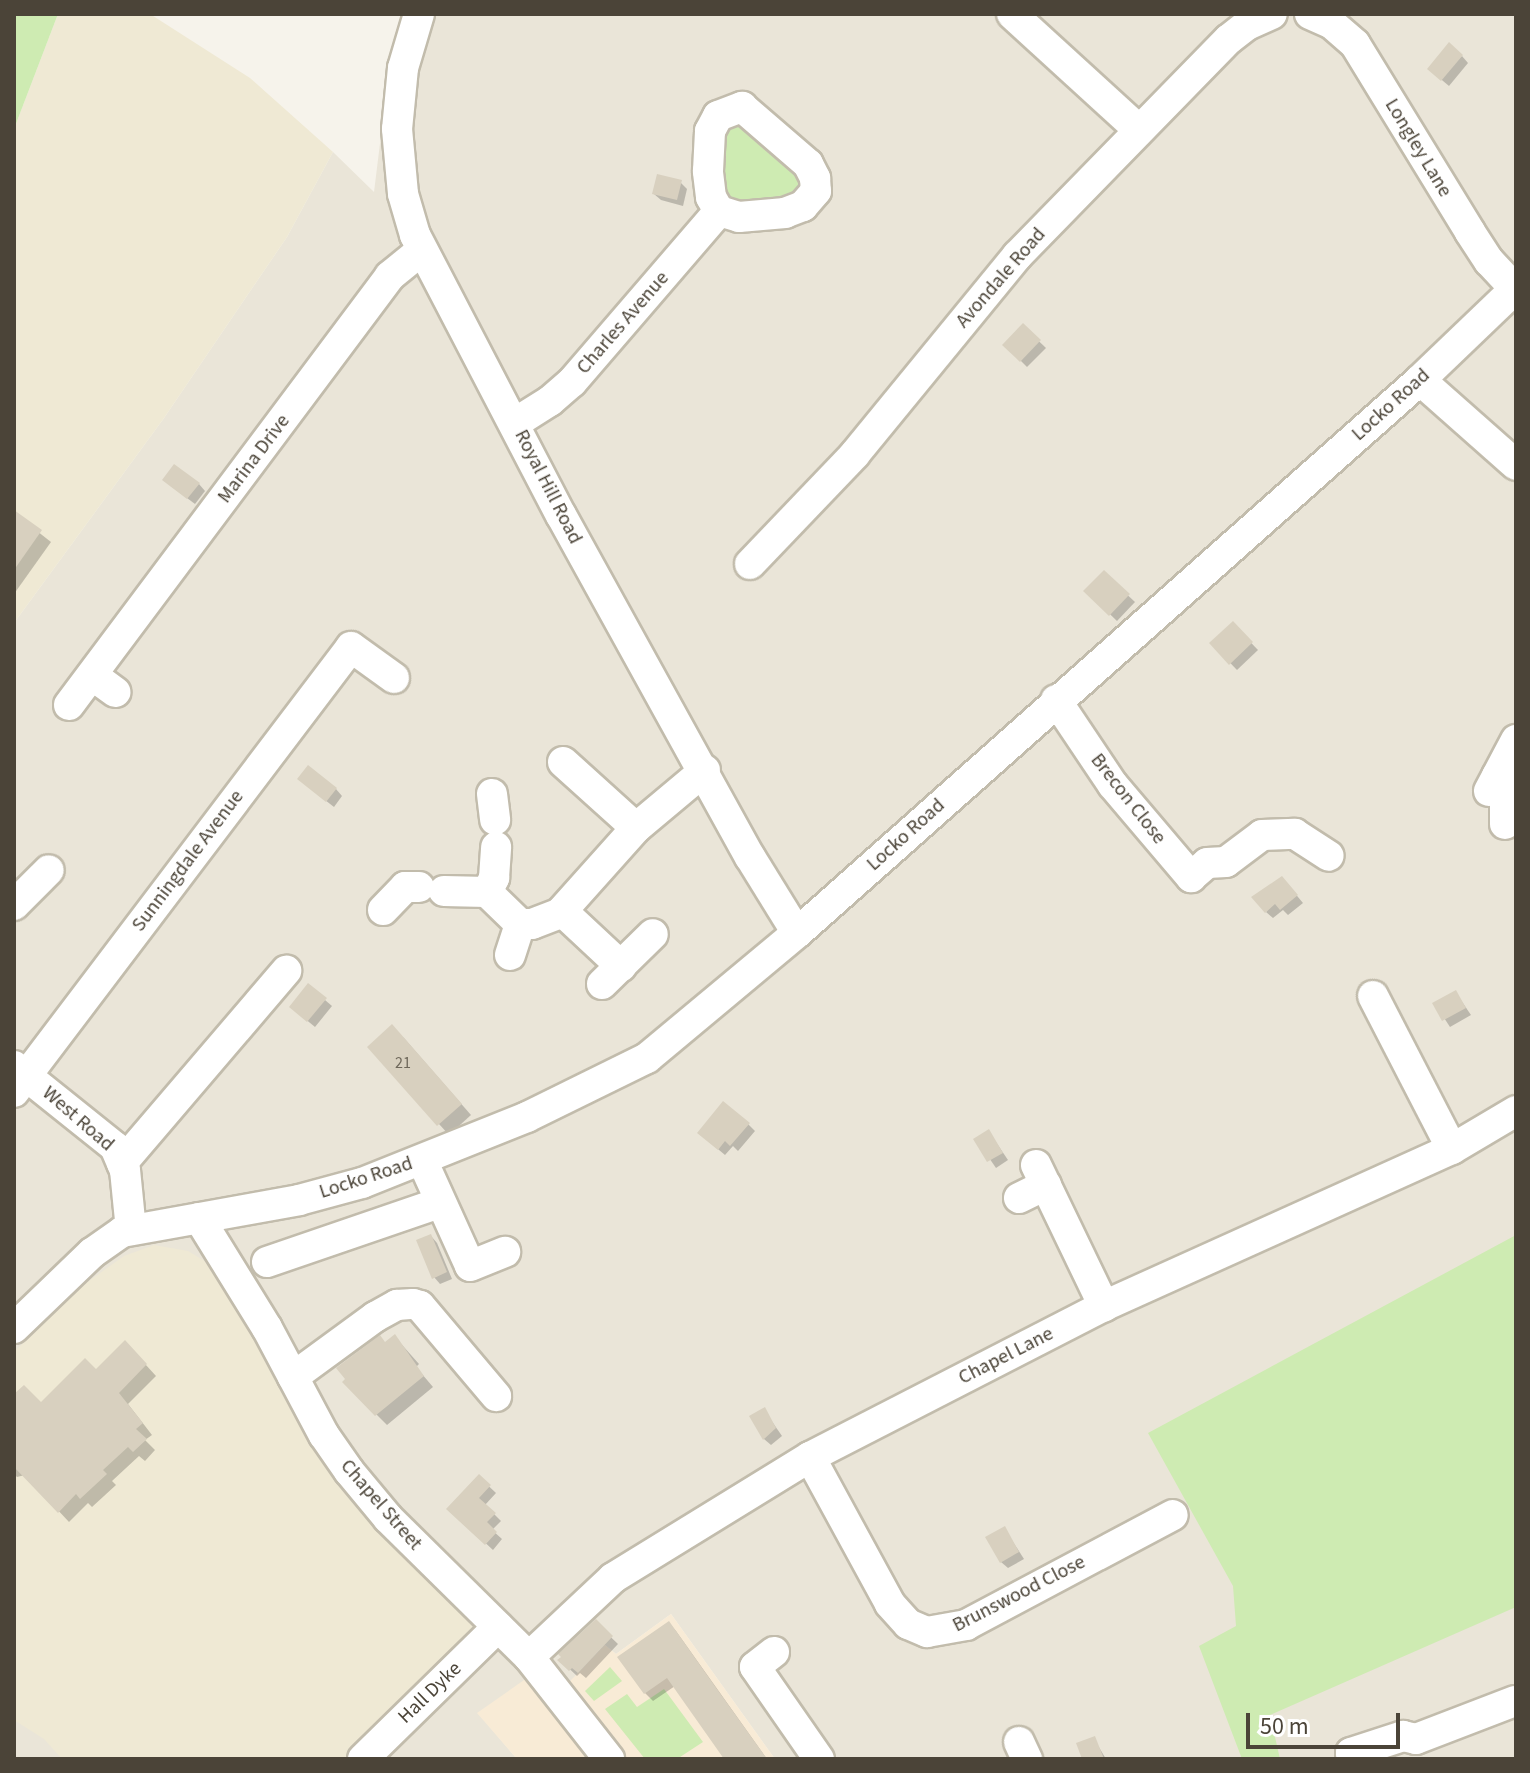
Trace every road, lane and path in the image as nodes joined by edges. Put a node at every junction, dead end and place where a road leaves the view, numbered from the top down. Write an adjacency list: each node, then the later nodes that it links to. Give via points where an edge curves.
1 (419, 14): 8 (street, Royal Hill Road, via 403,68 397,129 403,194)
2 (1012, 14): 6 (street)
3 (1272, 14): 6 (street, Avondale Road, via 1229,39)
4 (1312, 15): 5 (street, Longley Lane)
5 (1356, 25): 9 (street, Longley Lane, via 1476,242)
6 (1139, 130): 13 (street, Avondale Road, via 997,278 855,454)
7 (719, 211): 11 (street, Charles Avenue, via 572,382)
8 (422, 250): 11 (street, Royal Hill Road); 16 (street, Marina Drive, via 390,276 104,683)
9 (1513, 295): 10 (street, Locko Road)
10 (1420, 380): 12 (street); 15 (street, Locko Road)
11 (515, 423): 19 (street, Royal Hill Road)
12 (1516, 465)
13 (750, 564)
14 (394, 678): 35 (street, Sunningdale Avenue, via 349,634)
15 (1056, 700): 23 (street, Brecon Close, via 1113,785 1191,877 1207,863 1226,862 1254,837 1268,834 1295,834); 30 (street, Locko Road)
16 (69, 705)
17 (1516, 740): 21 (street, via 1493,783 1505,789)
18 (563, 762): 22 (street)
19 (705, 770): 22 (street); 30 (street, Royal Hill Road)
20 (494, 820): 25 (street, via 494,878)
21 (1505, 824)
22 (636, 828): 28 (street)
23 (1329, 856)
24 (49, 870): 26 (street)
25 (487, 892): 27 (street, via 405,887); 29 (street)
26 (14, 905)
27 (383, 910)
28 (562, 911): 29 (street); 31 (street, via 611,975)
29 (520, 924): 32 (street)
30 (797, 933): 38 (street, Locko Road, via 647,1058)
31 (653, 934)
32 (510, 955)
33 (286, 971): 39 (street)
34 (1372, 1013): 37 (street)
35 (18, 1078): 39 (street, West Road, via 108,1140)
36 (1516, 1111): 37 (street, Chapel Lane)
37 (1452, 1149): 46 (street, Chapel Lane)
38 (422, 1160): 41 (street); 42 (street, Locko Road, via 332,1192)
39 (122, 1163): 43 (street, West Road)
40 (1034, 1183): 46 (street)
41 (439, 1203): 44 (street, via 470,1266); 45 (street)
42 (199, 1218): 43 (street, Locko Road); 48 (street, Chapel Street)
43 (131, 1230): 47 (street, via 92,1253)
44 (505, 1252)
45 (267, 1262)
46 (1104, 1306): 50 (street, Chapel Lane)
47 (14, 1328)
48 (293, 1377): 49 (street, via 375,1317 397,1305 413,1304); 52 (street, Chapel Street, via 324,1435 371,1500)
49 (496, 1396)
50 (810, 1457): 51 (street, Brunswood Close, via 890,1604 908,1624 927,1632 966,1625); 54 (street, Chapel Lane, via 613,1578)
51 (1173, 1515)
52 (498, 1627): 54 (street, Chapel Street); 56 (street, Hall Dyke)
53 (774, 1652): 58 (street, via 755,1667)
54 (529, 1657): 57 (street, Chapel Street)
55 (1515, 1701): 59 (street, via 1416,1739 1403,1736 1351,1753)
56 (363, 1759)
57 (609, 1759)
58 (819, 1759)
59 (1352, 1759)

